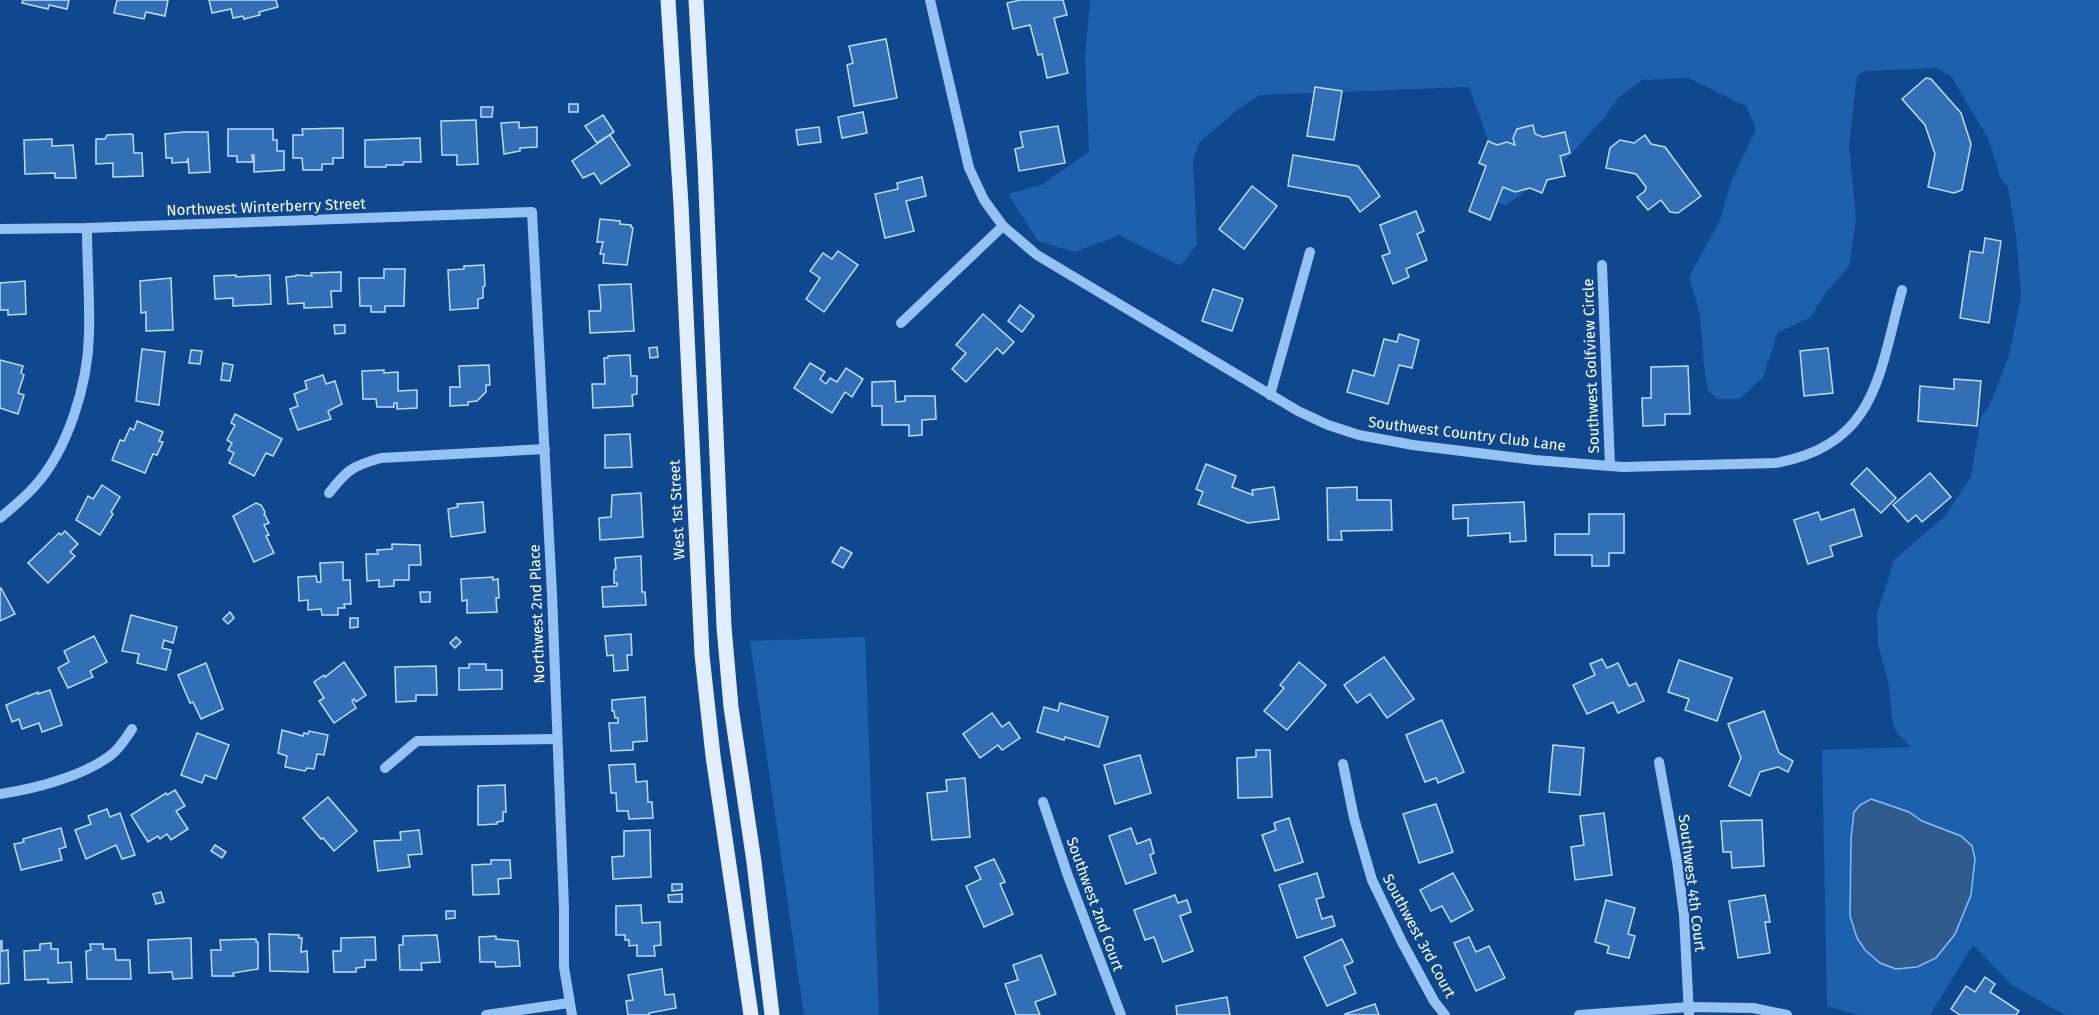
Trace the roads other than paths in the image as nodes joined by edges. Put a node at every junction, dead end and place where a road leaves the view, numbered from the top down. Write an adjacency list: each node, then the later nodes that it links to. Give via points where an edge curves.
1 (668, 0): 28 (main road, West 1st Street, via 702,655)
2 (696, 0): 29 (main road, via 724,627)
3 (930, 0): 5 (street, Southwest Country Club Lane, via 969,168 984,200)
4 (532, 212): 6 (street, Northwest Winterberry Street); 13 (street, Northwest 2nd Place)
5 (1003, 226): 11 (street); 12 (street, Southwest Country Club Lane, via 1037,255)
6 (87, 228): 7 (street, Northwest Winterberry Street); 16 (street, via 89,336 81,391 64,442 35,486)
7 (0, 230)
8 (1310, 252): 12 (street)
9 (1602, 265): 14 (street, Southwest Golfview Circle)
10 (1902, 290): 14 (street, Southwest Country Club Lane, via 1873,394 1858,420 1832,444 1799,459 1776,463)
11 (901, 323)
12 (1270, 395): 14 (street, Southwest Country Club Lane, via 1318,421 1359,435 1536,460)
13 (545, 449): 15 (street, via 381,458 344,474); 18 (street, Northwest 2nd Place)
14 (1610, 466)
15 (329, 493)
16 (0, 518)
17 (132, 729): 22 (street, via 112,754 96,765)
18 (556, 739): 21 (street, via 417,741); 24 (street, Northwest 2nd Place, via 564,967)
19 (1659, 762): 25 (street, Southwest 4th Court, via 1684,915)
20 (1343, 764): 31 (street, Southwest 3rd Court, via 1372,880)
21 (385, 768)
22 (0, 794)
23 (1043, 802): 30 (street, Southwest 2nd Court)
24 (569, 1003): 26 (street); 27 (street, Northwest 2nd Place)
25 (1689, 1011): 32 (street); 33 (street, via 1753,1008)
26 (486, 1015)
27 (572, 1015)
28 (751, 1015)
29 (772, 1015)
30 (1121, 1015)
31 (1444, 1015)
32 (1580, 1015)
33 (1787, 1015)

